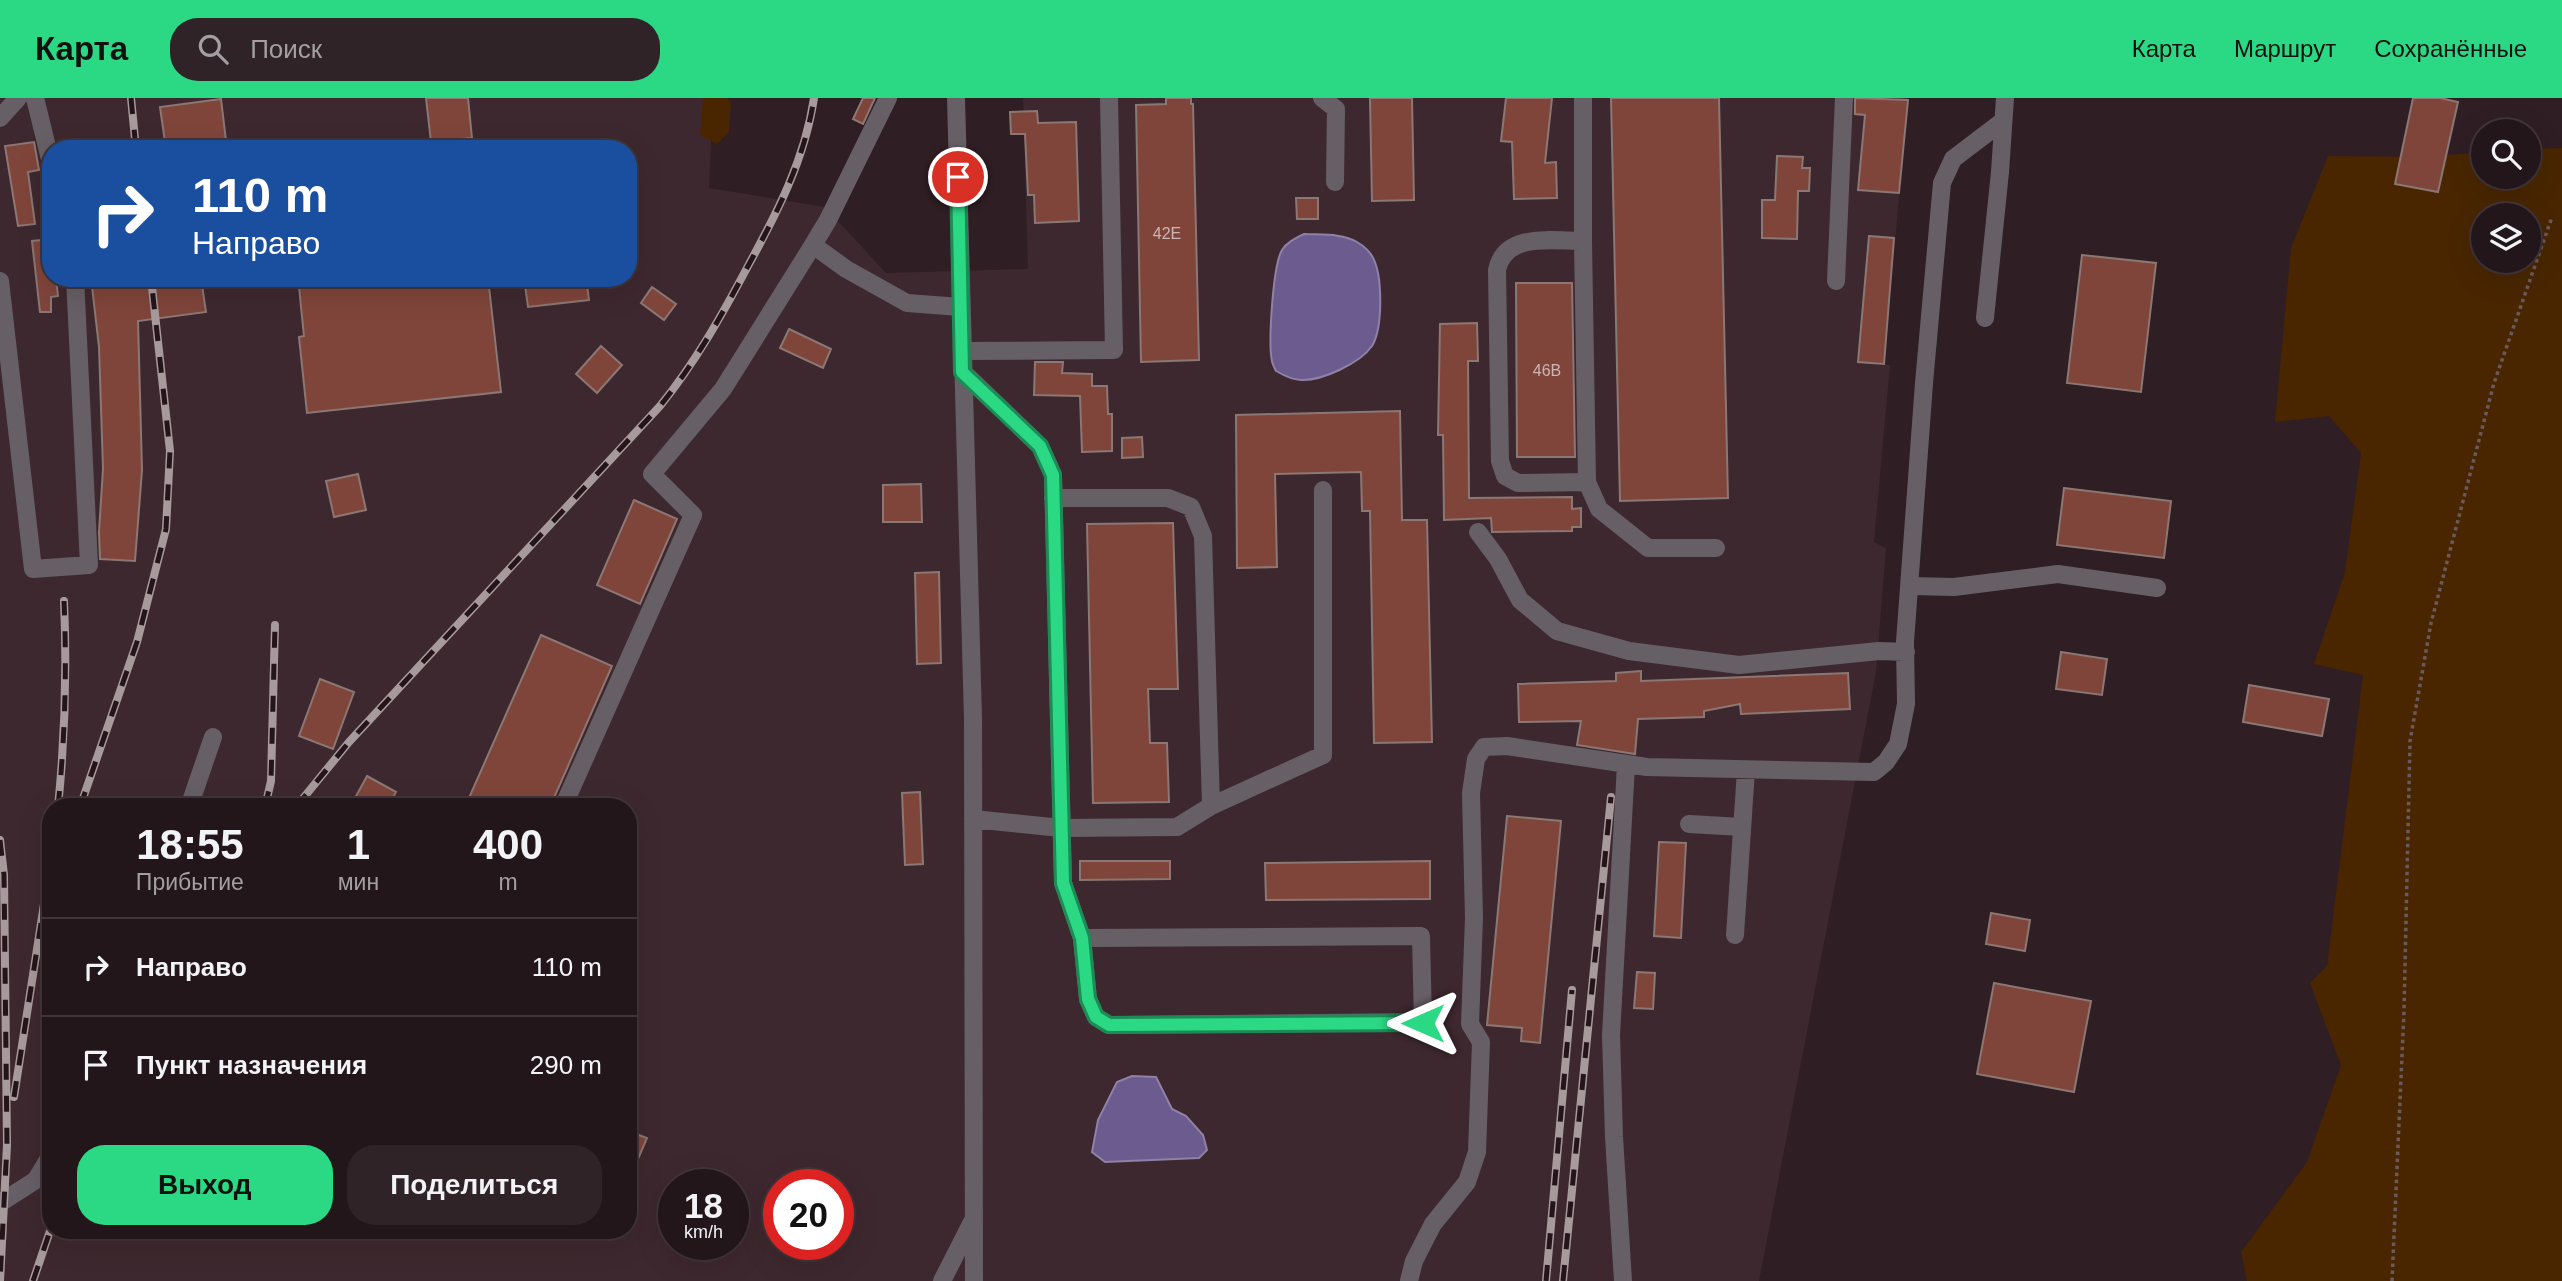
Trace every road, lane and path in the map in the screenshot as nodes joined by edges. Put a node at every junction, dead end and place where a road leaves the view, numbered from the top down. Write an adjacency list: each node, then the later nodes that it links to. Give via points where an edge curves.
1 (18, 98): 10 (street)
2 (35, 98): 12 (street)
3 (888, 98): 16 (street)
4 (956, 98): 20 (street)
5 (1109, 98): 22 (street, via 1114,350)
6 (1322, 98): 13 (street, via 1336,109)
7 (1583, 98): 15 (street)
8 (1844, 98): 18 (street)
9 (2005, 98): 11 (street)
10 (0, 118)
11 (2003, 121): 21 (street); 29 (street, via 1954,159 1942,183)
12 (45, 140)
13 (1335, 182)
14 (2552, 217): 51 (path, via 2494,383 2431,623 2410,741)
15 (1583, 241): 24 (street); 24 (street, via 1532,241 1512,246 1500,257 1499,447 1505,476 1518,483)
16 (813, 245): 20 (street, via 907,303); 36 (street, via 723,389 652,474 693,515)
17 (0, 281): 19 (street, via 33,569 89,565)
18 (1836, 281)
19 (75, 287)
20 (961, 307): 22 (street)
21 (1985, 318)
22 (962, 351): 23 (street)
23 (962, 372): 26 (street, via 1040,446 1053,475); 38 (street)
24 (1587, 482): 28 (street, via 1599,509 1648,548)
25 (1323, 489): 37 (street, via 1323,755)
26 (1054, 498): 37 (street, via 1168,498 1191,507 1203,536); 41 (street)
27 (1478, 532): 31 (street, via 1520,600 1558,631 1617,648 1739,665)
28 (1716, 548)
29 (1909, 586): 30 (street, via 1954,587 2058,574); 31 (street)
30 (2157, 588)
31 (1906, 652): 34 (street, via 1906,704 1898,744 1874,772)
32 (213, 737): 35 (street)
33 (1626, 765): 34 (street); 49 (street, via 1507,746 1483,747 1476,759 1471,793 1474,918 1470,1024 1481,1042 1477,1152 1466,1181 1433,1224); 50 (street, via 1611,1035)
34 (1746, 771): 40 (street)
35 (192, 798)
36 (567, 798)
37 (1211, 806): 41 (street, via 1177,827)
38 (973, 819): 41 (street); 46 (street)
39 (1689, 824): 40 (street)
40 (1742, 827): 42 (street)
41 (1061, 828): 43 (street, via 1063,883)
42 (1735, 935)
43 (1082, 938): 43 (street, via 1421,936 1423,1023 1109,1025 1096,1017 1088,999)
44 (42, 1170): 45 (street, via 36,1180)
45 (0, 1203)
46 (973, 1219): 47 (street); 48 (street)
47 (942, 1281)
48 (974, 1281)
49 (1409, 1281)
50 (1623, 1281)
51 (2392, 1281)

